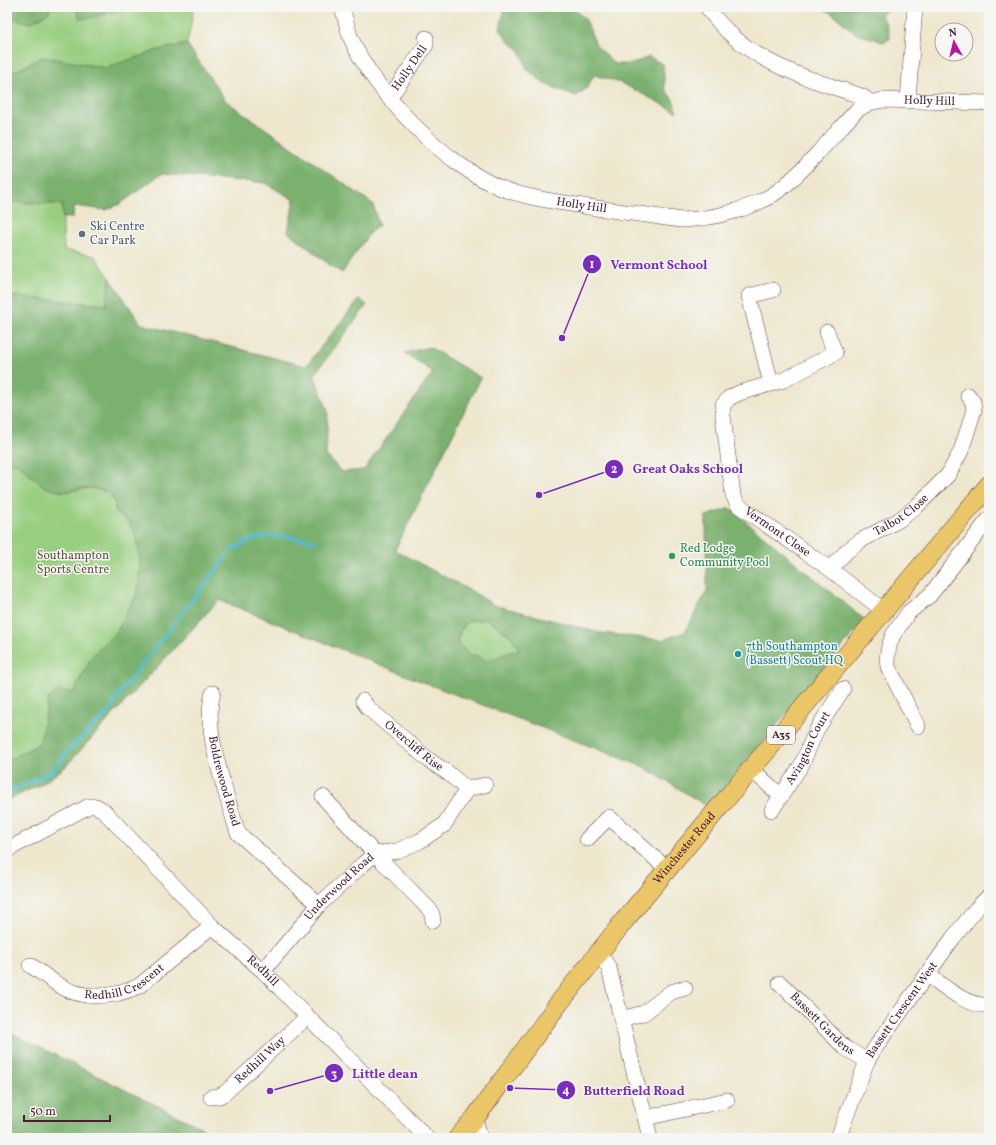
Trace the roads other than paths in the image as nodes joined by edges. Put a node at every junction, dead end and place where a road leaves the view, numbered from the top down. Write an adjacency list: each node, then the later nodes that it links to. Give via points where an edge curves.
1 (342, 7): 5 (street, Holly Hill, via 350,36 359,54)
2 (707, 7): 7 (street, via 751,52 798,75 861,96)
3 (916, 7): 6 (street)
4 (426, 38): 5 (street, Holly Dell, via 426,45)
5 (390, 97): 7 (street, Holly Hill, via 411,123 434,144 480,177 501,188 544,200 682,220 700,220 740,209 760,202 778,191 795,177 857,110)
6 (908, 100): 7 (street, Holly Hill); 8 (street, Holly Hill)
7 (870, 103)
8 (989, 103)
9 (773, 290): 11 (street, via 749,296)
10 (827, 332): 11 (street, Vermont Close, via 835,353 784,380)
11 (771, 384): 16 (street, Vermont Close, via 739,392 723,405 733,495 738,505)
12 (968, 395): 16 (street, Talbot Close, via 973,402 974,410 961,451 948,475 917,506 899,520 860,541)
13 (989, 485): 15 (main road, Winchester Road / A35)
14 (989, 519): 17 (street)
15 (921, 565): 17 (street); 18 (main road, Winchester Road / A35)
16 (830, 570): 18 (street, Vermont Close)
17 (941, 582): 22 (street, via 909,612 893,635 889,646 888,667)
18 (883, 610): 23 (main road, Winchester Road / A35)
19 (212, 693): 34 (street, Boldrewood Road, via 209,723 238,833)
20 (841, 698): 26 (street, Avington Court, via 816,731 802,764)
21 (363, 701): 25 (street, Overcliff Rise, via 430,761)
22 (918, 726)
23 (752, 770): 26 (street, Avington Court); 32 (main road, Winchester Road / A35)
24 (485, 785): 25 (street)
25 (467, 789): 31 (street, Underwood Road, via 444,825 420,841 397,851)
26 (781, 796): 28 (street, Avington Court)
27 (323, 798): 31 (street)
28 (772, 810)
29 (587, 839): 32 (street, via 613,812)
30 (7, 850): 36 (street, Redhill, via 89,806 96,806 103,810)
31 (375, 854): 34 (street, Underwood Road); 35 (street, via 429,909)
32 (668, 870): 37 (main road, Winchester Road / A35)
33 (989, 896): 40 (street, Bassett Crescent West)
34 (319, 904): 39 (street, Underwood Road)
35 (433, 921)
36 (212, 926): 38 (street, Redhill Crescent, via 139,986 111,996 84,995 71,991); 39 (street, Redhill)
37 (598, 955): 45 (street, via 609,968); 49 (main road, Winchester Road / A35, via 541,1027)
38 (30, 965)
39 (263, 971): 44 (street, Redhill)
40 (926, 974): 43 (street, via 969,1001); 46 (street, Bassett Crescent West)
41 (780, 983): 46 (street, Bassett Gardens, via 844,1047)
42 (675, 987): 45 (street, via 644,1013)
43 (989, 1005)
44 (307, 1017): 47 (street, Redhill Way, via 225,1093); 51 (street, Redhill)
45 (621, 1019): 50 (street)
46 (867, 1061): 55 (street, Bassett Crescent West)
47 (211, 1097)
48 (721, 1105): 50 (street)
49 (475, 1118): 52 (main road, Winchester Road / A35); 53 (street)
50 (645, 1118): 54 (street)
51 (426, 1138)
52 (458, 1138)
53 (480, 1138)
54 (650, 1138)
55 (838, 1138)

